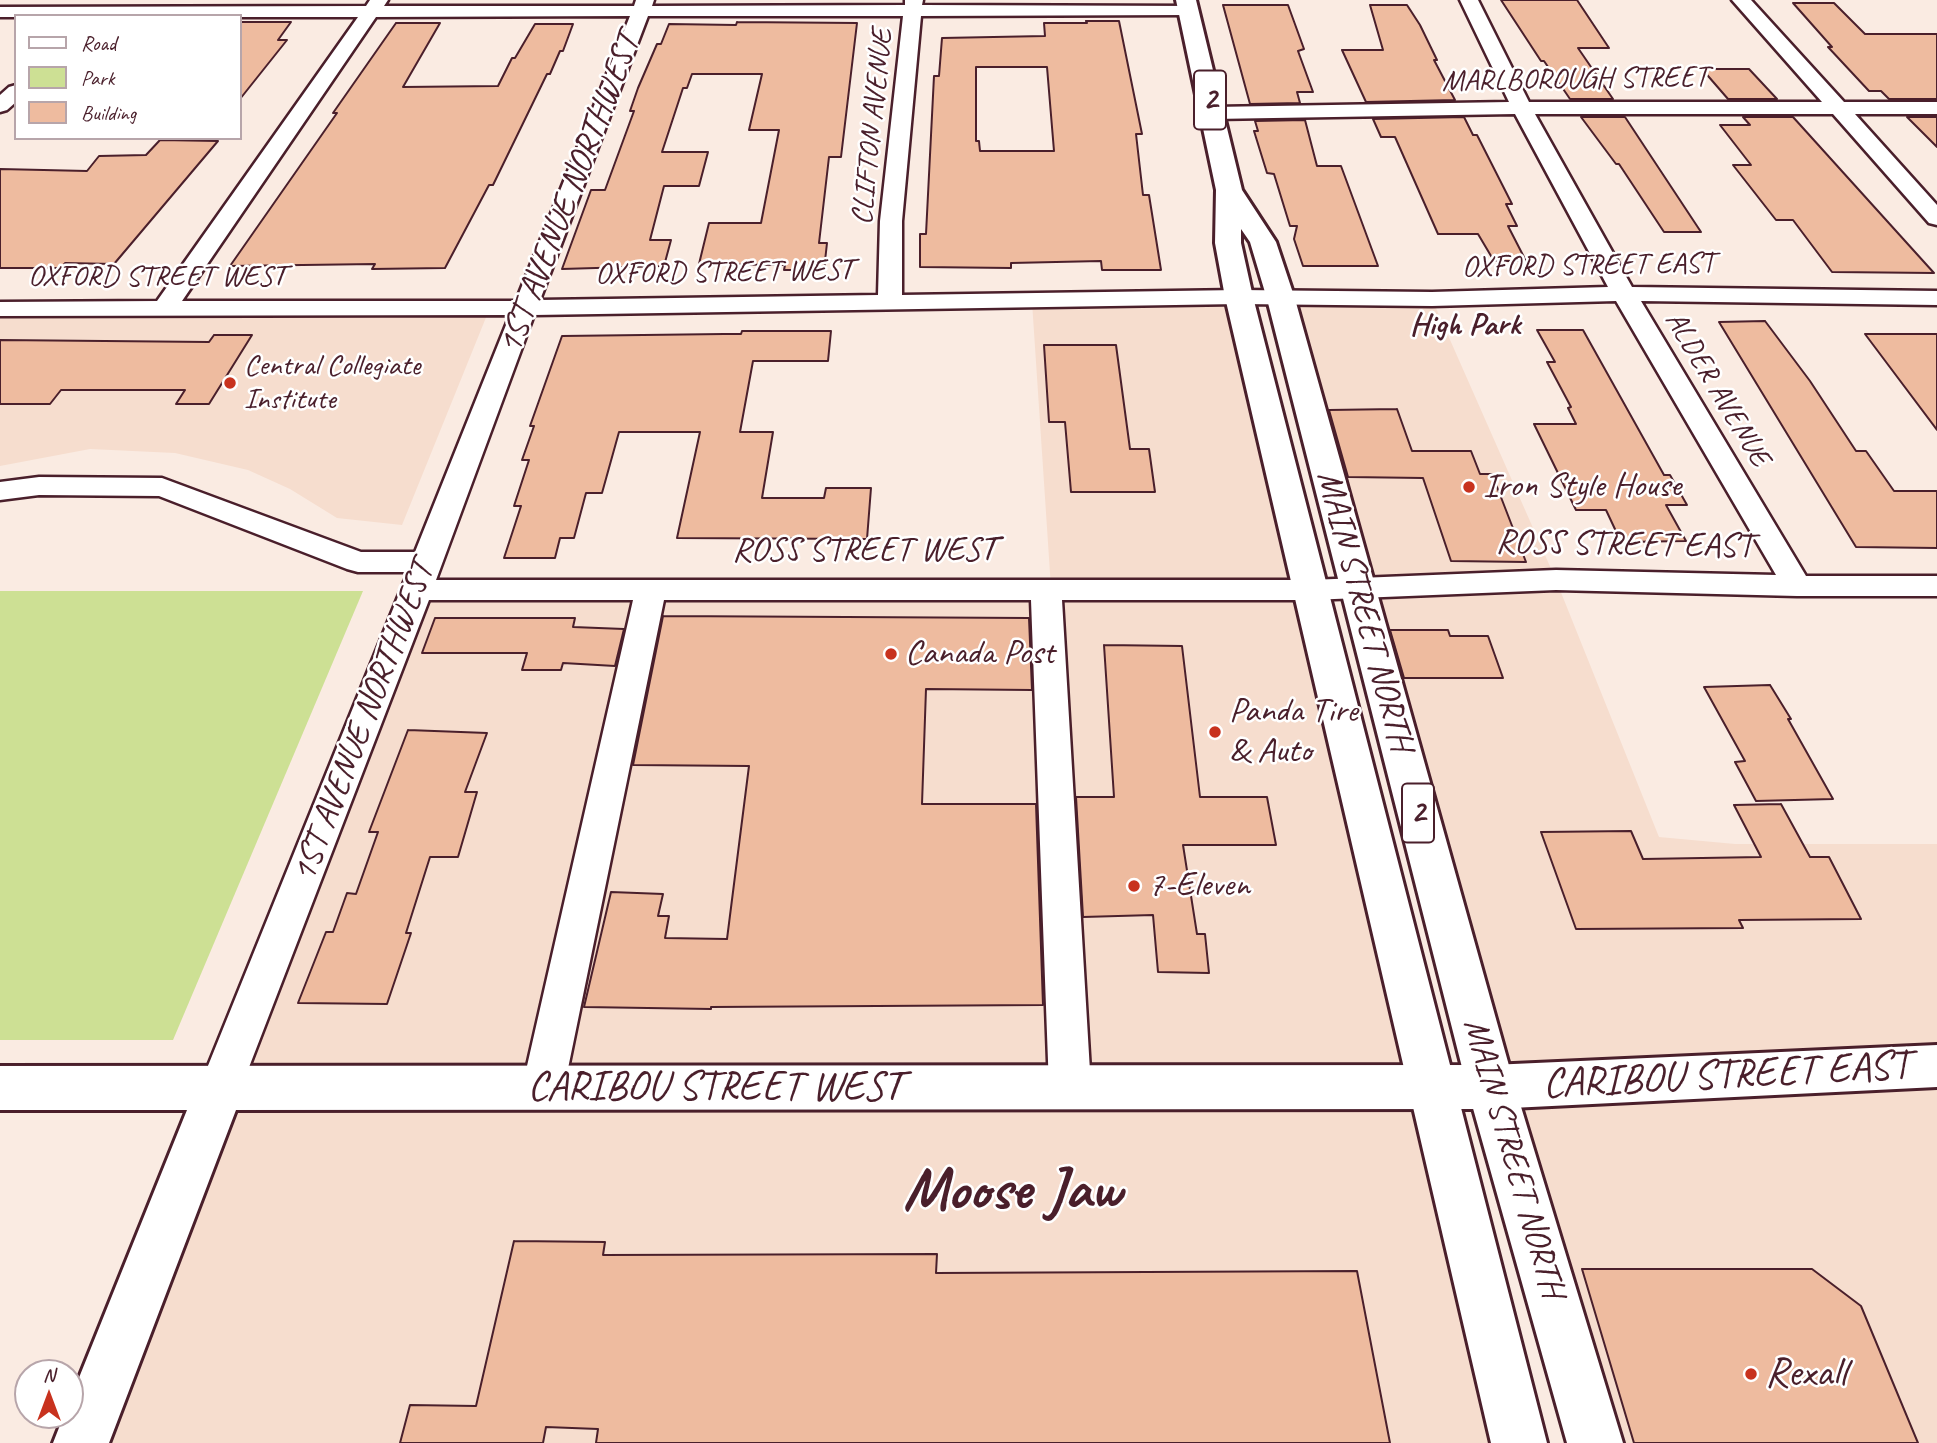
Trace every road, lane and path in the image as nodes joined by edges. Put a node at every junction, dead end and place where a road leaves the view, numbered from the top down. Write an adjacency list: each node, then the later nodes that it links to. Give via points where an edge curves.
1 (1469, 0): 12 (street, ALDER AVENUE)
2 (1741, 0): 11 (street)
3 (914, 5): 4 (street); 6 (street); 21 (street, CLIFTON AVENUE, via 891,221)
4 (1187, 5): 14 (main road, MAIN STREET NORTH / 2)
5 (375, 6): 6 (street); 7 (street); 24 (street)
6 (643, 6): 22 (street, 1ST AVENUE NORTHWEST)
7 (101, 9): 8 (street)
8 (0, 12)
9 (14, 93): 10 (street)
10 (0, 106)
11 (1838, 107): 12 (street, MARLBOROUGH STREET); 13 (street, MARLBOROUGH STREET); 16 (street)
12 (1522, 108): 14 (street, MARLBOROUGH STREET); 17 (street, ALDER AVENUE)
13 (1937, 108)
14 (1213, 113): 15 (main road, MAIN STREET NORTH / 2)
15 (1229, 190): 18 (main road, MAIN STREET NORTH / 2, via 1228,243); 20 (main road, MAIN STREET NORTH / 2, via 1263,242)
16 (1937, 218)
17 (1624, 294): 19 (street, OXFORD STREET EAST); 20 (street, OXFORD STREET EAST); 27 (street, ALDER AVENUE)
18 (1239, 298): 20 (street, OXFORD STREET EAST); 21 (street, OXFORD STREET WEST); 32 (main road, MAIN STREET NORTH / 2)
19 (1937, 298)
20 (1281, 299): 29 (main road, MAIN STREET NORTH / 2)
21 (890, 302): 22 (street, OXFORD STREET WEST)
22 (525, 308): 24 (street, OXFORD STREET WEST); 26 (street, 1ST AVENUE NORTHWEST)
23 (0, 309): 24 (street, OXFORD STREET WEST)
24 (165, 309)
25 (0, 491): 26 (street, ROSS STREET WEST, via 39,486 162,488 358,562)
26 (422, 576): 30 (street, ROSS STREET WEST); 37 (street, 1ST AVENUE NORTHWEST)
27 (1797, 586): 28 (street, ROSS STREET EAST); 29 (street, ROSS STREET EAST, via 1556,580)
28 (1937, 586)
29 (1358, 587): 32 (street, ROSS STREET EAST); 35 (main road, MAIN STREET NORTH / 2)
30 (650, 590): 31 (street, ROSS STREET WEST); 38 (street)
31 (1046, 590): 32 (street, ROSS STREET WEST); 39 (street)
32 (1310, 590): 34 (main road, MAIN STREET NORTH / 2)
33 (1937, 1066): 35 (main road, CARIBOU STREET EAST)
34 (1431, 1087): 35 (main road, CARIBOU STREET EAST); 39 (main road, CARIBOU STREET WEST); 41 (main road, MAIN STREET NORTH / 2)
35 (1491, 1087): 42 (main road, MAIN STREET NORTH / 2)
36 (0, 1088): 37 (main road, CARIBOU STREET WEST)
37 (220, 1088): 38 (main road, CARIBOU STREET WEST); 40 (main road, 1ST AVENUE NORTHWEST)
38 (543, 1088): 39 (main road, CARIBOU STREET WEST)
39 (1070, 1088)
40 (81, 1443)
41 (1519, 1443)
42 (1595, 1443)

